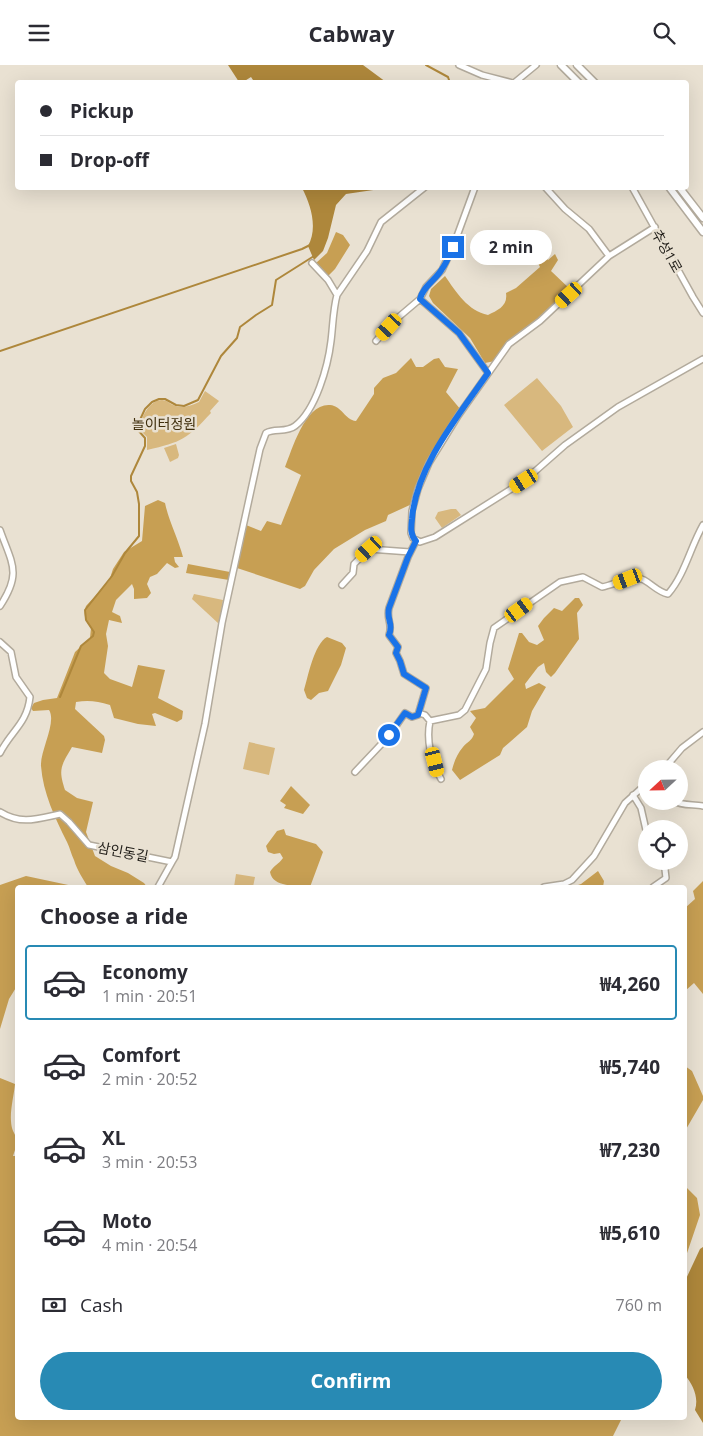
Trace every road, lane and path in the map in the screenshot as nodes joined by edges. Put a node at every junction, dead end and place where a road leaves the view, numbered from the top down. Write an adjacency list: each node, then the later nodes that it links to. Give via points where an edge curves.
1 (459, 65): 5 (street)
2 (536, 65): 6 (street)
3 (561, 65): 7 (main road)
4 (577, 65): 8 (main road)
5 (502, 80)
6 (518, 80)
7 (576, 80)
8 (592, 80)
9 (421, 190): 20 (street, via 382,222)
10 (474, 190): 21 (street, via 442,270)
11 (549, 190): 18 (street, via 589,229)
12 (634, 190): 16 (street, 추성1로)
13 (670, 190): 17 (main road)
14 (681, 190): 15 (main road)
15 (703, 218)
16 (654, 227): 18 (street); 22 (street, 추성1로)
17 (703, 232)
18 (610, 257): 25 (street, via 540,321 509,343)
19 (312, 263): 20 (street)
20 (337, 295): 46 (street, via 327,362 315,398 296,426 286,431 266,433 260,449 219,637 205,724)
21 (420, 299): 23 (street); 25 (street, via 459,333)
22 (703, 313)
23 (376, 341)
24 (703, 359): 28 (street, via 611,412 510,490 435,537)
25 (488, 373): 28 (street, via 429,463 412,511 412,533)
26 (703, 525): 34 (street, via 687,563 668,594 643,579 634,578 602,587 583,577 560,582 544,592 494,628 486,669 465,710 458,715)
27 (0, 529): 31 (street, via 14,569 11,589)
28 (416, 541): 29 (street)
29 (410, 552): 30 (street, via 369,549 354,564 353,573); 33 (street, via 388,613 392,627 389,635 398,647 396,653 404,674 426,688)
30 (342, 585)
31 (0, 607)
32 (0, 642): 36 (street, via 11,652 16,677 30,697 25,719)
33 (419, 713): 34 (street); 38 (street, via 412,717 405,713)
34 (430, 721): 39 (street, via 429,751)
35 (703, 732): 37 (street)
36 (0, 753)
37 (672, 760)
38 (356, 771)
39 (441, 779)
40 (638, 791): 41 (street)
41 (633, 795): 45 (street); 49 (street, via 594,855 572,880)
42 (688, 804): 43 (street)
43 (703, 806)
44 (0, 812): 46 (street, 삼인동길, via 14,819 32,821 60,814 89,845)
45 (644, 820)
46 (172, 862): 48 (street)
47 (665, 870): 50 (street, via 666,878)
48 (159, 885)
49 (557, 885)
50 (656, 885)

